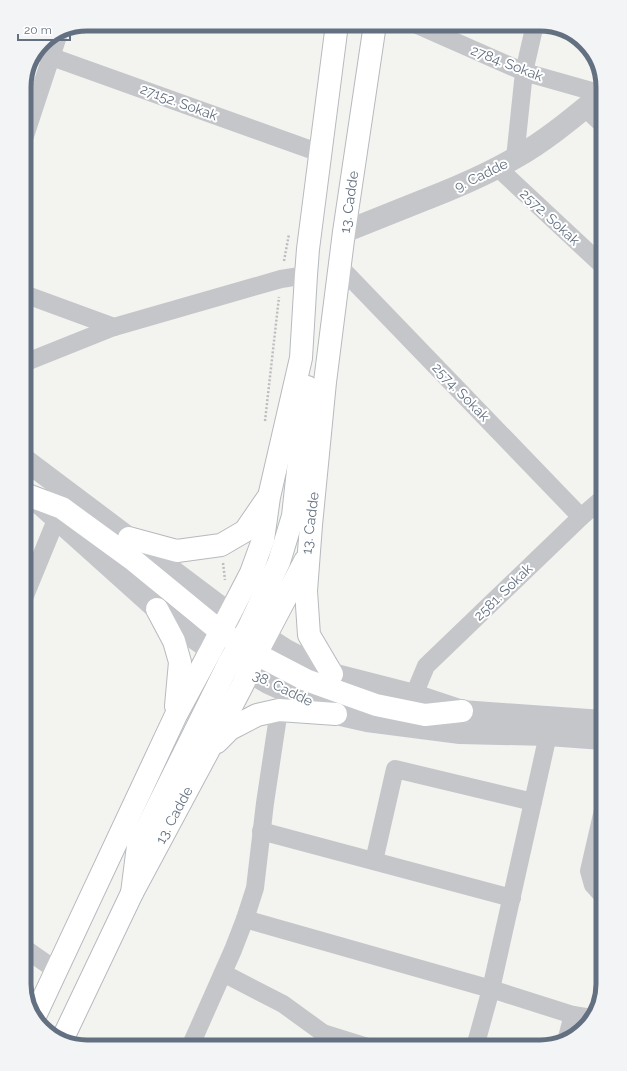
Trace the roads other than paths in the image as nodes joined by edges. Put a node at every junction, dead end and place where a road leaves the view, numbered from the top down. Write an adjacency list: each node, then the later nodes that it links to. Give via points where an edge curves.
1 (336, 31): 13 (main road, 13. Cadde)
2 (374, 31): 15 (main road, 13. Cadde)
3 (431, 31): 7 (street, 2784. Sokak)
4 (533, 31): 7 (street)
5 (52, 45): 6 (street)
6 (45, 54): 11 (street); 13 (street, 27152. Sokak)
7 (524, 72): 8 (street, 2784. Sokak); 14 (street)
8 (596, 91)
9 (596, 98): 10 (street, 9. Cadde)
10 (585, 108): 12 (street); 14 (street, 9. Cadde, via 542,141)
11 (31, 111)
12 (596, 118)
13 (320, 153): 18 (main road, 13. Cadde)
14 (506, 163): 15 (street, 9. Cadde, via 461,185); 16 (street, 2572. Sokak)
15 (344, 232): 17 (main road, 13. Cadde)
16 (596, 259)
17 (340, 267): 28 (street, 2574. Sokak); 31 (main road, 13. Cadde, via 325,382)
18 (306, 275): 20 (street, via 281,279); 21 (main road, 13. Cadde)
19 (31, 297): 20 (street)
20 (114, 327): 22 (street)
21 (301, 358): 26 (main road, 13. Cadde); 34 (main road, via 307,387 293,516 279,562)
22 (31, 360)
23 (31, 464): 30 (street, 38. Cadde)
24 (31, 495): 34 (main road, via 62,508)
25 (31, 497): 29 (street, 38. Cadde)
26 (269, 497): 30 (main road, via 245,531 221,545 178,550); 34 (main road, 13. Cadde, via 263,540 251,573)
27 (596, 504): 28 (street, 2581. Sokak)
28 (581, 517): 36 (street, 2581. Sokak, via 426,666)
29 (56, 520): 32 (street); 33 (street, 38. Cadde)
30 (128, 538): 34 (street, 38. Cadde)
31 (308, 554): 34 (main road, 13. Cadde); 35 (main road, via 306,592 309,636)
32 (31, 581)
33 (156, 609): 34 (street, 38. Cadde, via 187,633); 40 (main road, via 174,641 180,662)
34 (239, 643): 35 (street, 38. Cadde, via 286,650); 38 (main road, via 306,680 376,705 425,715); 39 (street, 38. Cadde, via 268,683); 40 (main road, 13. Cadde); 44 (main road, 13. Cadde, via 243,684); 50 (main road, via 138,846)
35 (332, 674): 36 (street, 38. Cadde)
36 (414, 695): 38 (street, 38. Cadde)
37 (280, 710): 39 (main road); 44 (main road, via 257,715 230,729); 46 (street)
38 (462, 711): 41 (street, 38. Cadde)
39 (336, 714): 42 (street, 38. Cadde, via 368,721 460,733)
40 (176, 715): 54 (main road, 13. Cadde)
41 (596, 721)
42 (548, 735): 43 (street, 38. Cadde); 45 (street)
43 (596, 739)
44 (207, 753): 50 (main road, 13. Cadde)
45 (533, 802): 48 (street, via 395,769); 51 (street)
46 (262, 831): 48 (street); 52 (street, via 255,888)
47 (596, 853): 49 (street, via 589,871)
48 (374, 861): 51 (street)
49 (596, 888)
50 (132, 893): 61 (main road, 13. Cadde)
51 (512, 898): 56 (street)
52 (245, 919): 55 (street); 56 (street)
53 (31, 953): 54 (street)
54 (57, 971): 57 (main road, 13. Cadde)
55 (222, 973): 62 (street); 63 (street, via 283,1004)
56 (491, 989): 58 (street); 64 (street)
57 (38, 1010)
58 (573, 1015): 59 (street); 60 (street)
59 (585, 1017)
60 (569, 1031)
61 (64, 1035)
62 (193, 1040)
63 (328, 1040)
64 (478, 1040)

